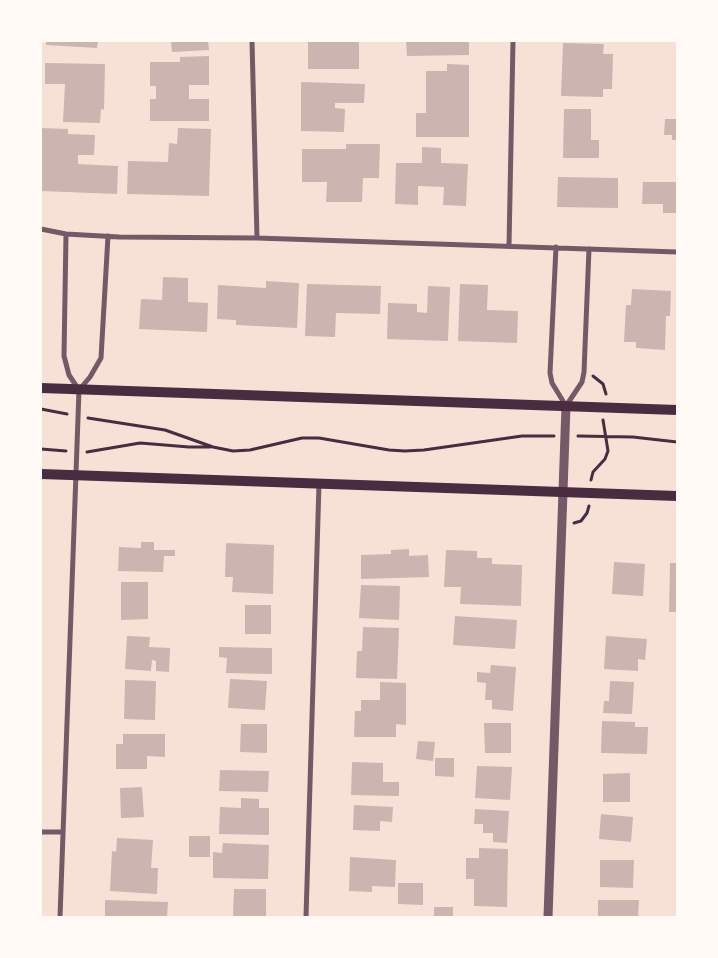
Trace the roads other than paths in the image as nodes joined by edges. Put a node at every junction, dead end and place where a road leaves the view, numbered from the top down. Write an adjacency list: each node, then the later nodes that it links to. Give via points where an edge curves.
1 (252, 41): 6 (street)
2 (513, 41): 7 (street)
3 (41, 229): 4 (street)
4 (66, 234): 5 (street); 12 (street, via 64,356 69,376)
5 (108, 236): 6 (street); 12 (street, via 101,358)
6 (257, 238): 7 (street)
7 (509, 246): 8 (street)
8 (556, 247): 9 (street); 13 (street, via 550,373 552,383)
9 (589, 249): 10 (street); 13 (street, via 584,372 582,382)
10 (677, 252)
11 (41, 388): 12 (main road)
12 (79, 390): 13 (main road); 16 (street)
13 (566, 406): 14 (main road); 18 (street)
14 (677, 410)
15 (41, 474): 16 (main road)
16 (75, 476): 17 (main road); 21 (street)
17 (319, 484): 18 (main road); 23 (street)
18 (563, 492): 19 (main road); 24 (street)
19 (677, 496)
20 (41, 832): 21 (street)
21 (63, 832): 22 (street)
22 (60, 917)
23 (306, 917)
24 (548, 917)

